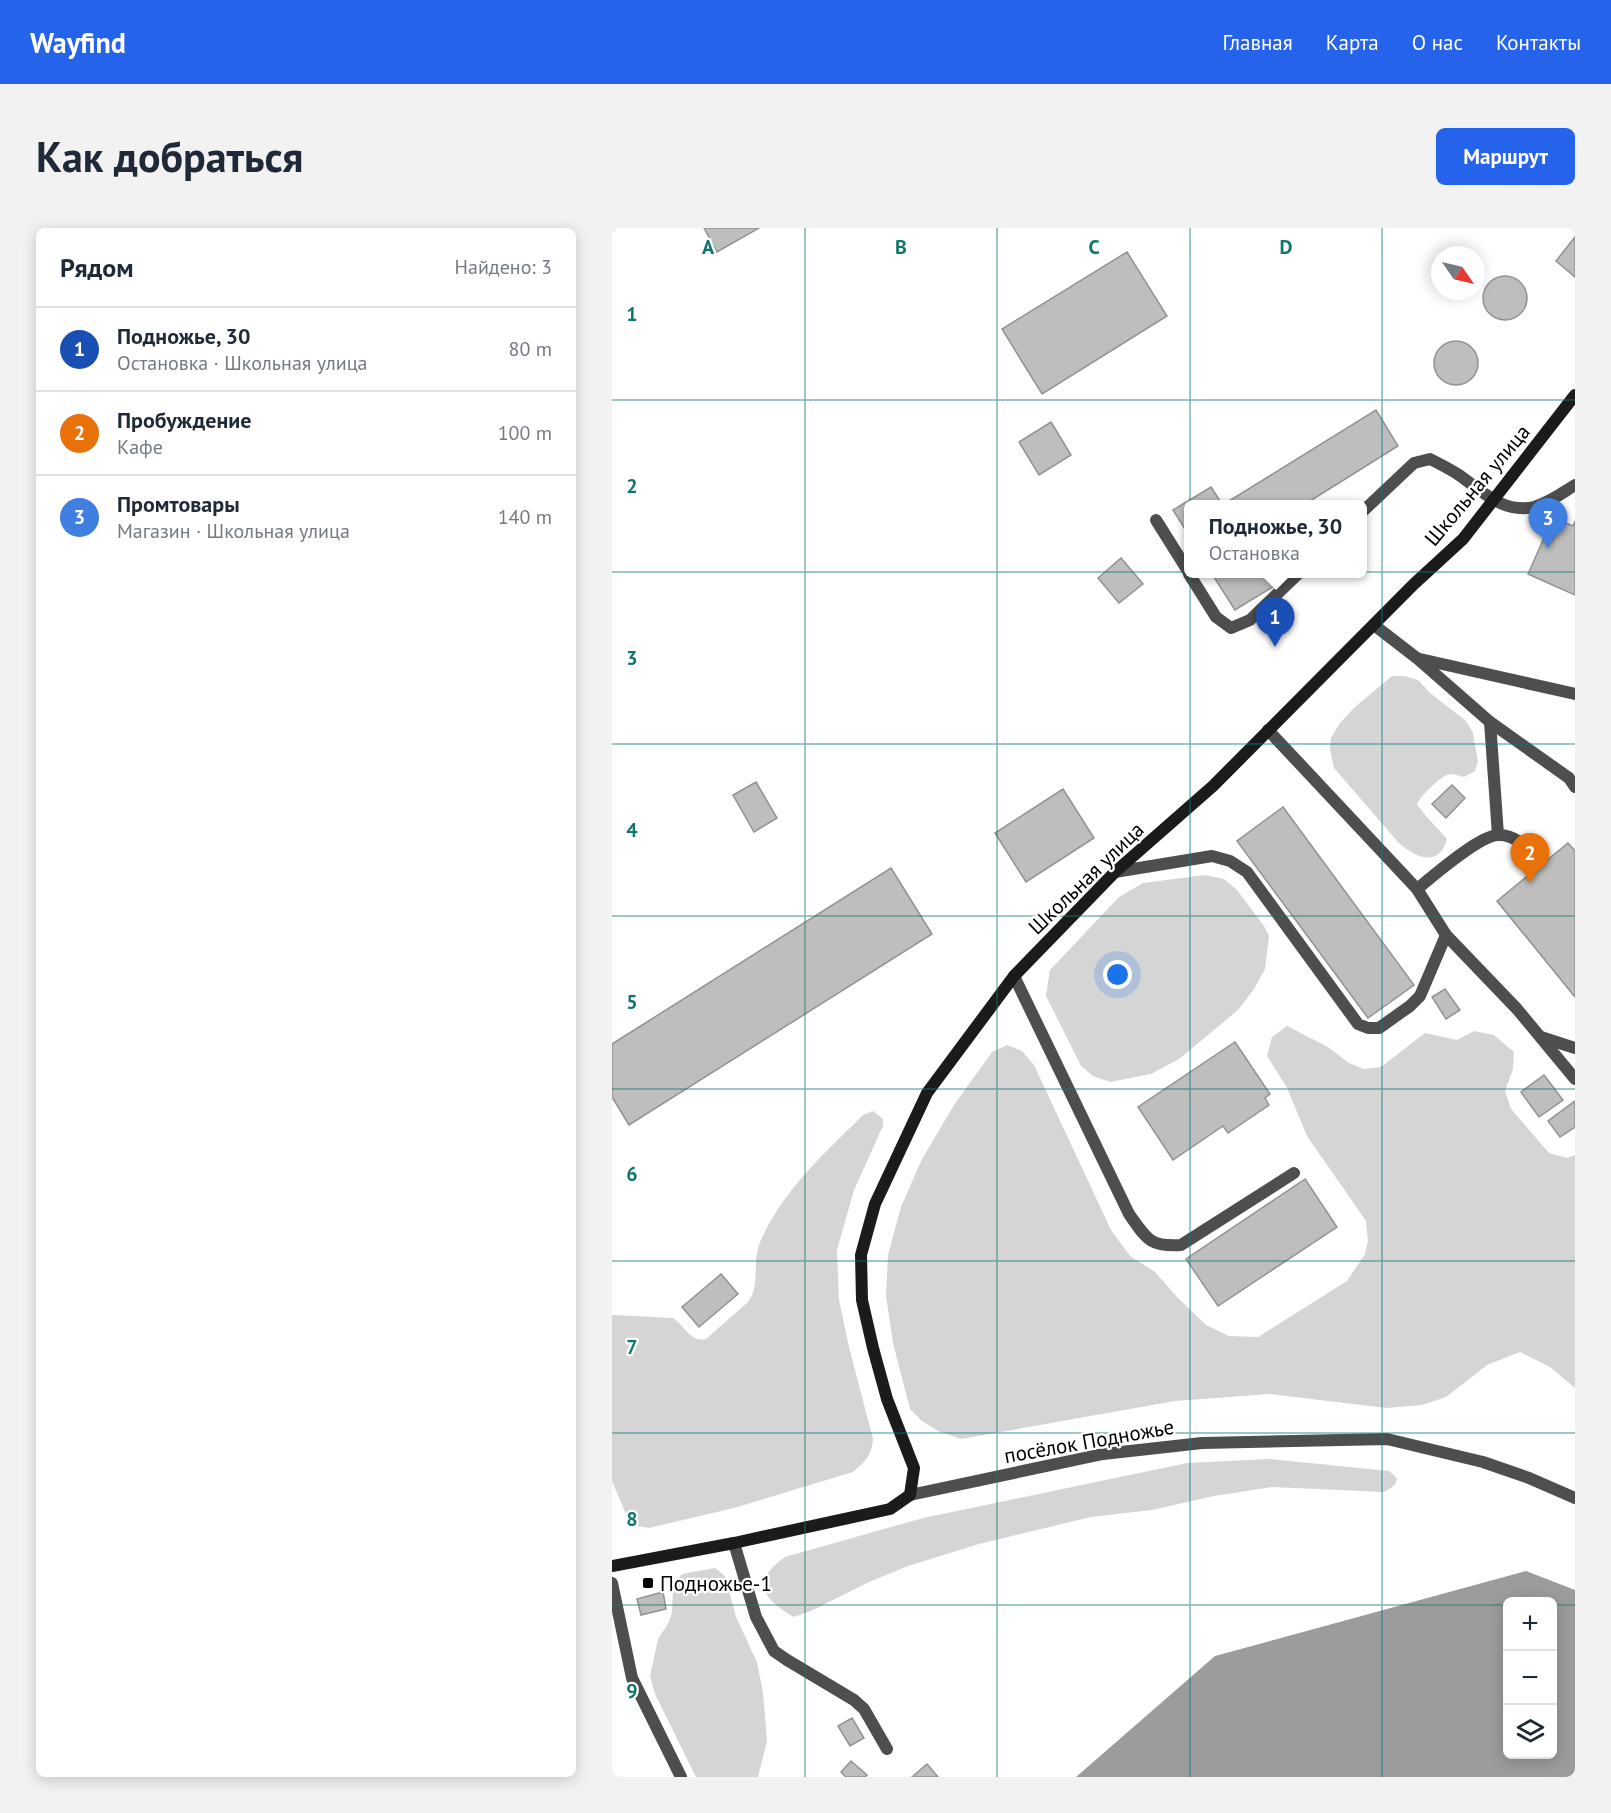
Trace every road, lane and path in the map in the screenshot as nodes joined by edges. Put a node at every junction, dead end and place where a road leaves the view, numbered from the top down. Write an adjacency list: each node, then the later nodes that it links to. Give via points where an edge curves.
1 (1575, 395): 3 (main road, Школьная улица)
2 (1575, 485): 3 (street, via 1532,507 1512,508)
3 (1494, 501): 4 (street, via 1430,459 1414,464); 9 (main road, Школьная улица, via 1463,539)
4 (1367, 507)
5 (1156, 520): 6 (street)
6 (1184, 564)
7 (1193, 578): 8 (street, via 1216,617 1231,628 1250,620)
8 (1294, 578)
9 (1374, 625): 10 (street); 13 (main road, Школьная улица)
10 (1418, 659): 11 (street); 12 (street)
11 (1575, 694)
12 (1490, 722): 14 (street); 15 (street)
13 (1268, 730): 17 (main road, Школьная улица, via 1213,786); 18 (street)
14 (1573, 779)
15 (1498, 835): 16 (street, via 1521,841); 18 (street, via 1480,841)
16 (1534, 856)
17 (1115, 872): 19 (street, via 1212,856 1230,861 1247,872 1358,1024 1368,1028 1379,1028 1420,996); 20 (main road, Школьная улица)
18 (1417, 889): 19 (street)
19 (1446, 935): 21 (street)
20 (1014, 976): 24 (street, via 1129,1214 1147,1239 1167,1246 1181,1245); 25 (main road, Школьная улица, via 927,1093 875,1204 861,1255 862,1300 873,1348 887,1399 914,1468)
21 (1540, 1037): 22 (street); 23 (street)
22 (1575, 1048)
23 (1575, 1079)
24 (1294, 1173)
25 (910, 1495): 26 (street, посёлок Подножье, via 1103,1454 1202,1443 1387,1439 1483,1462); 27 (main road, посёлок Подножье, via 890,1509)
26 (1575, 1498)
27 (734, 1543): 28 (main road, посёлок Подножье); 30 (street, via 756,1617 774,1651 864,1708)
28 (612, 1566)
29 (612, 1583): 31 (street, via 632,1678)
30 (887, 1749)
31 (681, 1777)

